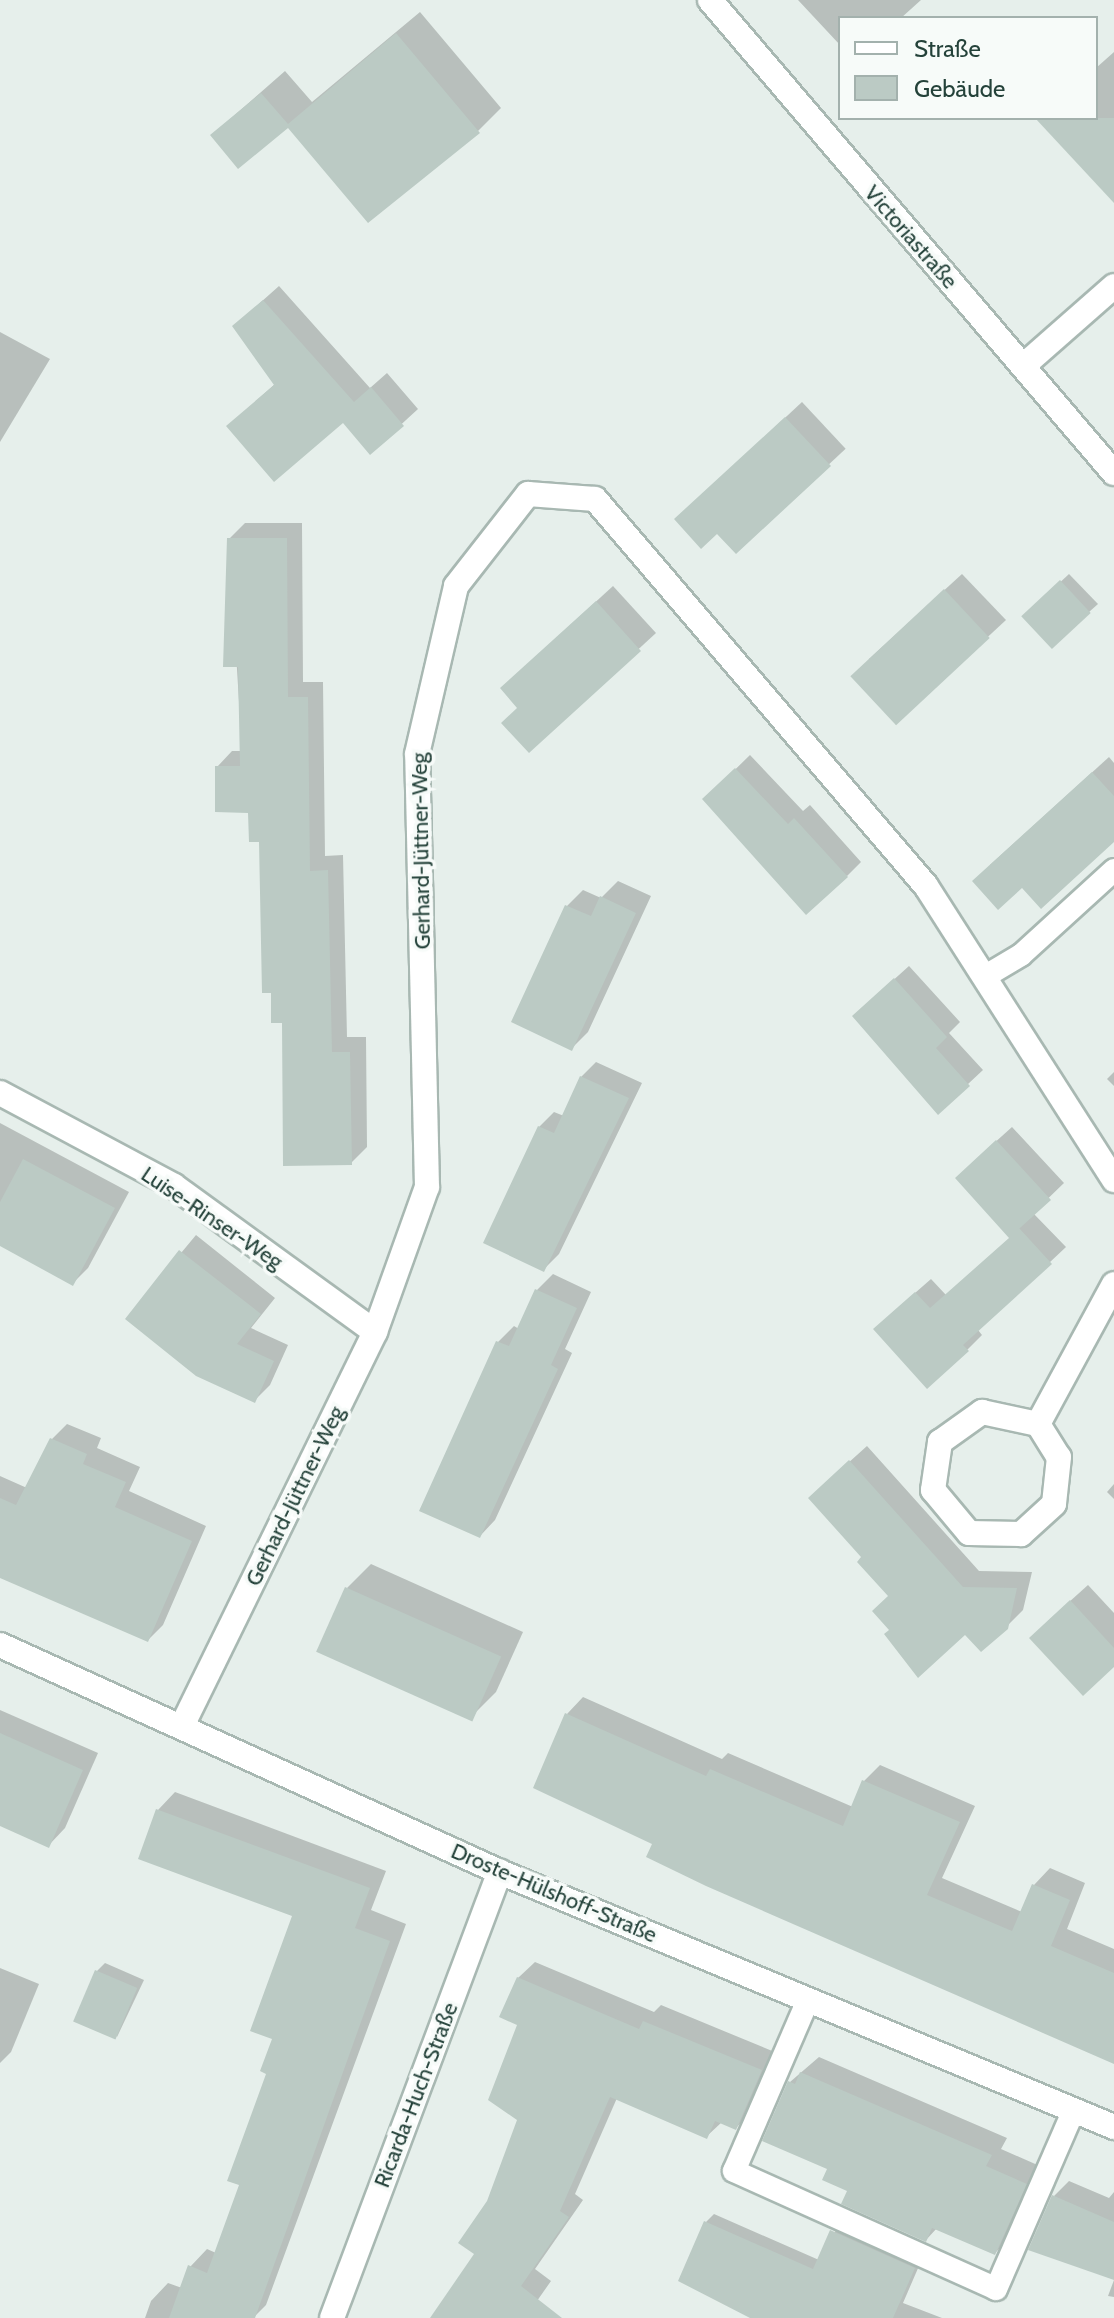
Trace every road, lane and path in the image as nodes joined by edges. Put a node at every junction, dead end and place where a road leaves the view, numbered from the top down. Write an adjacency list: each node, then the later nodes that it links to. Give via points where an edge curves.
1 (710, 0): 3 (street, Victoriastraße)
2 (1114, 286): 3 (street)
3 (1023, 366): 4 (street, Victoriastraße)
4 (1114, 473)
5 (1114, 870): 6 (lane, via 1021,955)
6 (984, 977): 8 (street, Gerhard-Jüttner-Weg); 10 (street, Gerhard-Jüttner-Weg, via 926,886 595,499 528,494 456,586 417,754 427,1187)
7 (0, 1093): 10 (street, Luise-Rinser-Weg, via 174,1186)
8 (1114, 1180)
9 (1114, 1284): 11 (street)
10 (375, 1332): 13 (street, Gerhard-Jüttner-Weg)
11 (1038, 1424): 11 (street, via 982,1412 940,1442 933,1490 969,1533 1021,1534 1054,1504 1059,1457)
12 (0, 1645): 13 (street, Droste-Hülshoff-Straße)
13 (182, 1726): 14 (street, Droste-Hülshoff-Straße)
14 (500, 1872): 15 (street, Droste-Hülshoff-Straße); 18 (street, Ricarda-Huch-Straße)
15 (808, 2000): 16 (street, Droste-Hülshoff-Straße); 16 (lane, via 734,2171 996,2289)
16 (1074, 2110): 17 (street, Droste-Hülshoff-Straße)
17 (1114, 2127)
18 (332, 2318)

